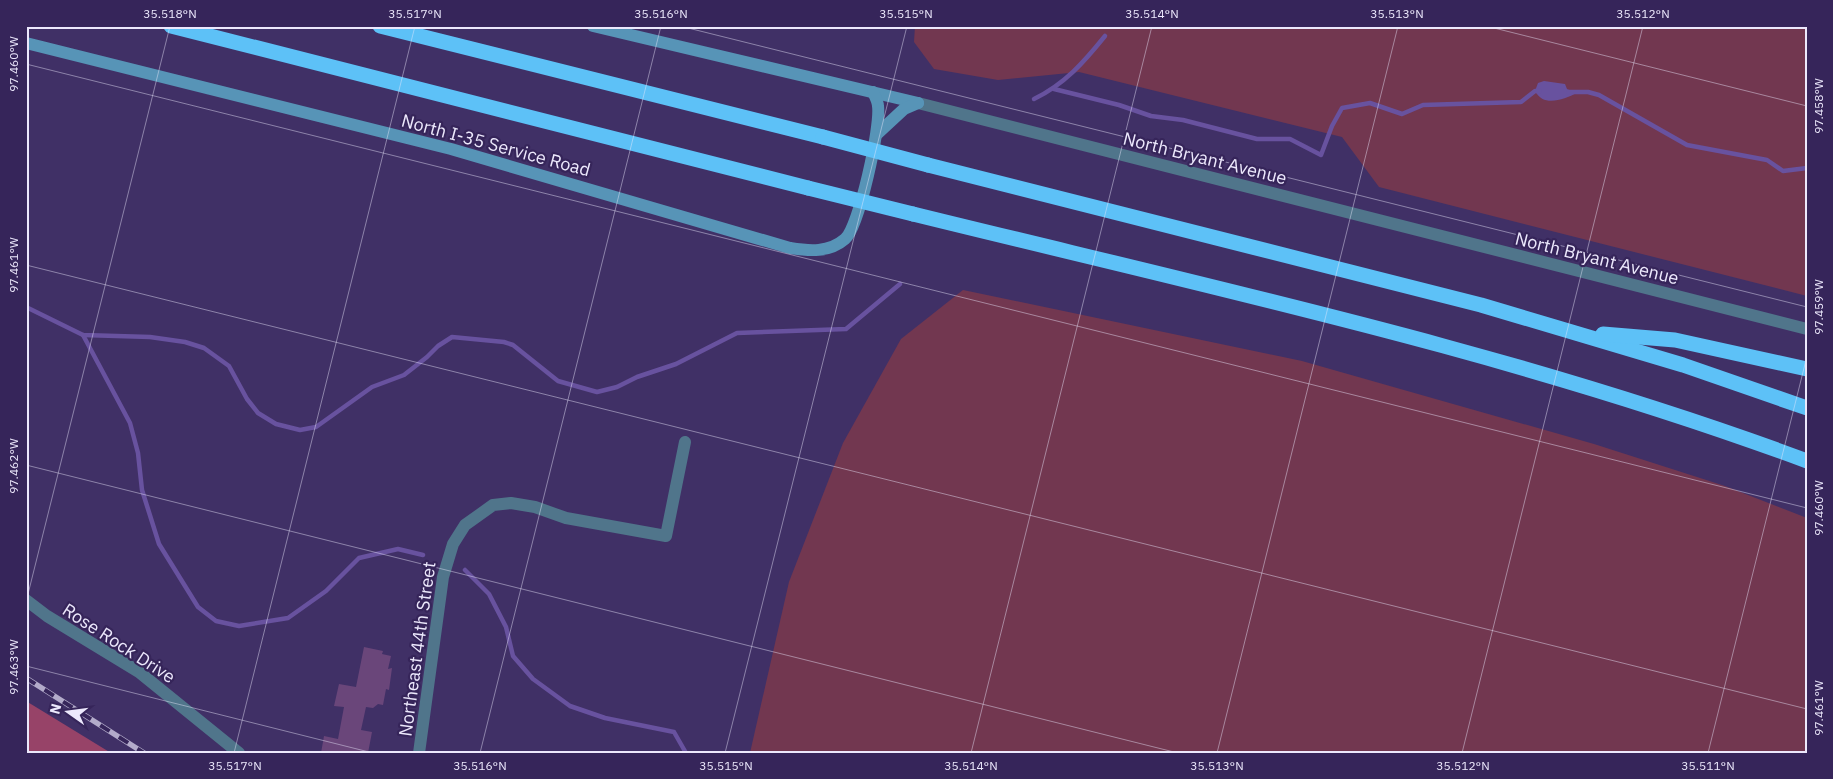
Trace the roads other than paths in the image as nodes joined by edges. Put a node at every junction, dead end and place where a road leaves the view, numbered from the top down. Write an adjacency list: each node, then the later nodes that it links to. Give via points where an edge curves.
1 (171, 26): 13 (highway, bridge, via 1457,350 1639,403)
2 (380, 26): 9 (highway, bridge, via 1481,305)
3 (592, 26): 5 (main road, North Bryant Avenue)
4 (26, 43): 7 (main road, North I-35 Service Road, via 451,149 807,251 836,246 853,230)
5 (873, 92): 6 (main road, North Bryant Avenue); 7 (main road, North I-35 Service Road, via 878,106)
6 (918, 103): 7 (main road, via 904,109); 8 (street, North Bryant Avenue)
7 (877, 134)
8 (1807, 330)
9 (1574, 332): 10 (highway, via 1675,340); 11 (highway)
10 (1807, 369)
11 (1807, 408)
12 (686, 442): 16 (street, Northeast 44th Street, via 666,536 566,518 511,503 493,505 465,525 453,544 443,576)
13 (1807, 461)
14 (26, 600): 15 (street, Rose Rock Drive, via 139,672)
15 (239, 753)
16 (419, 753)

